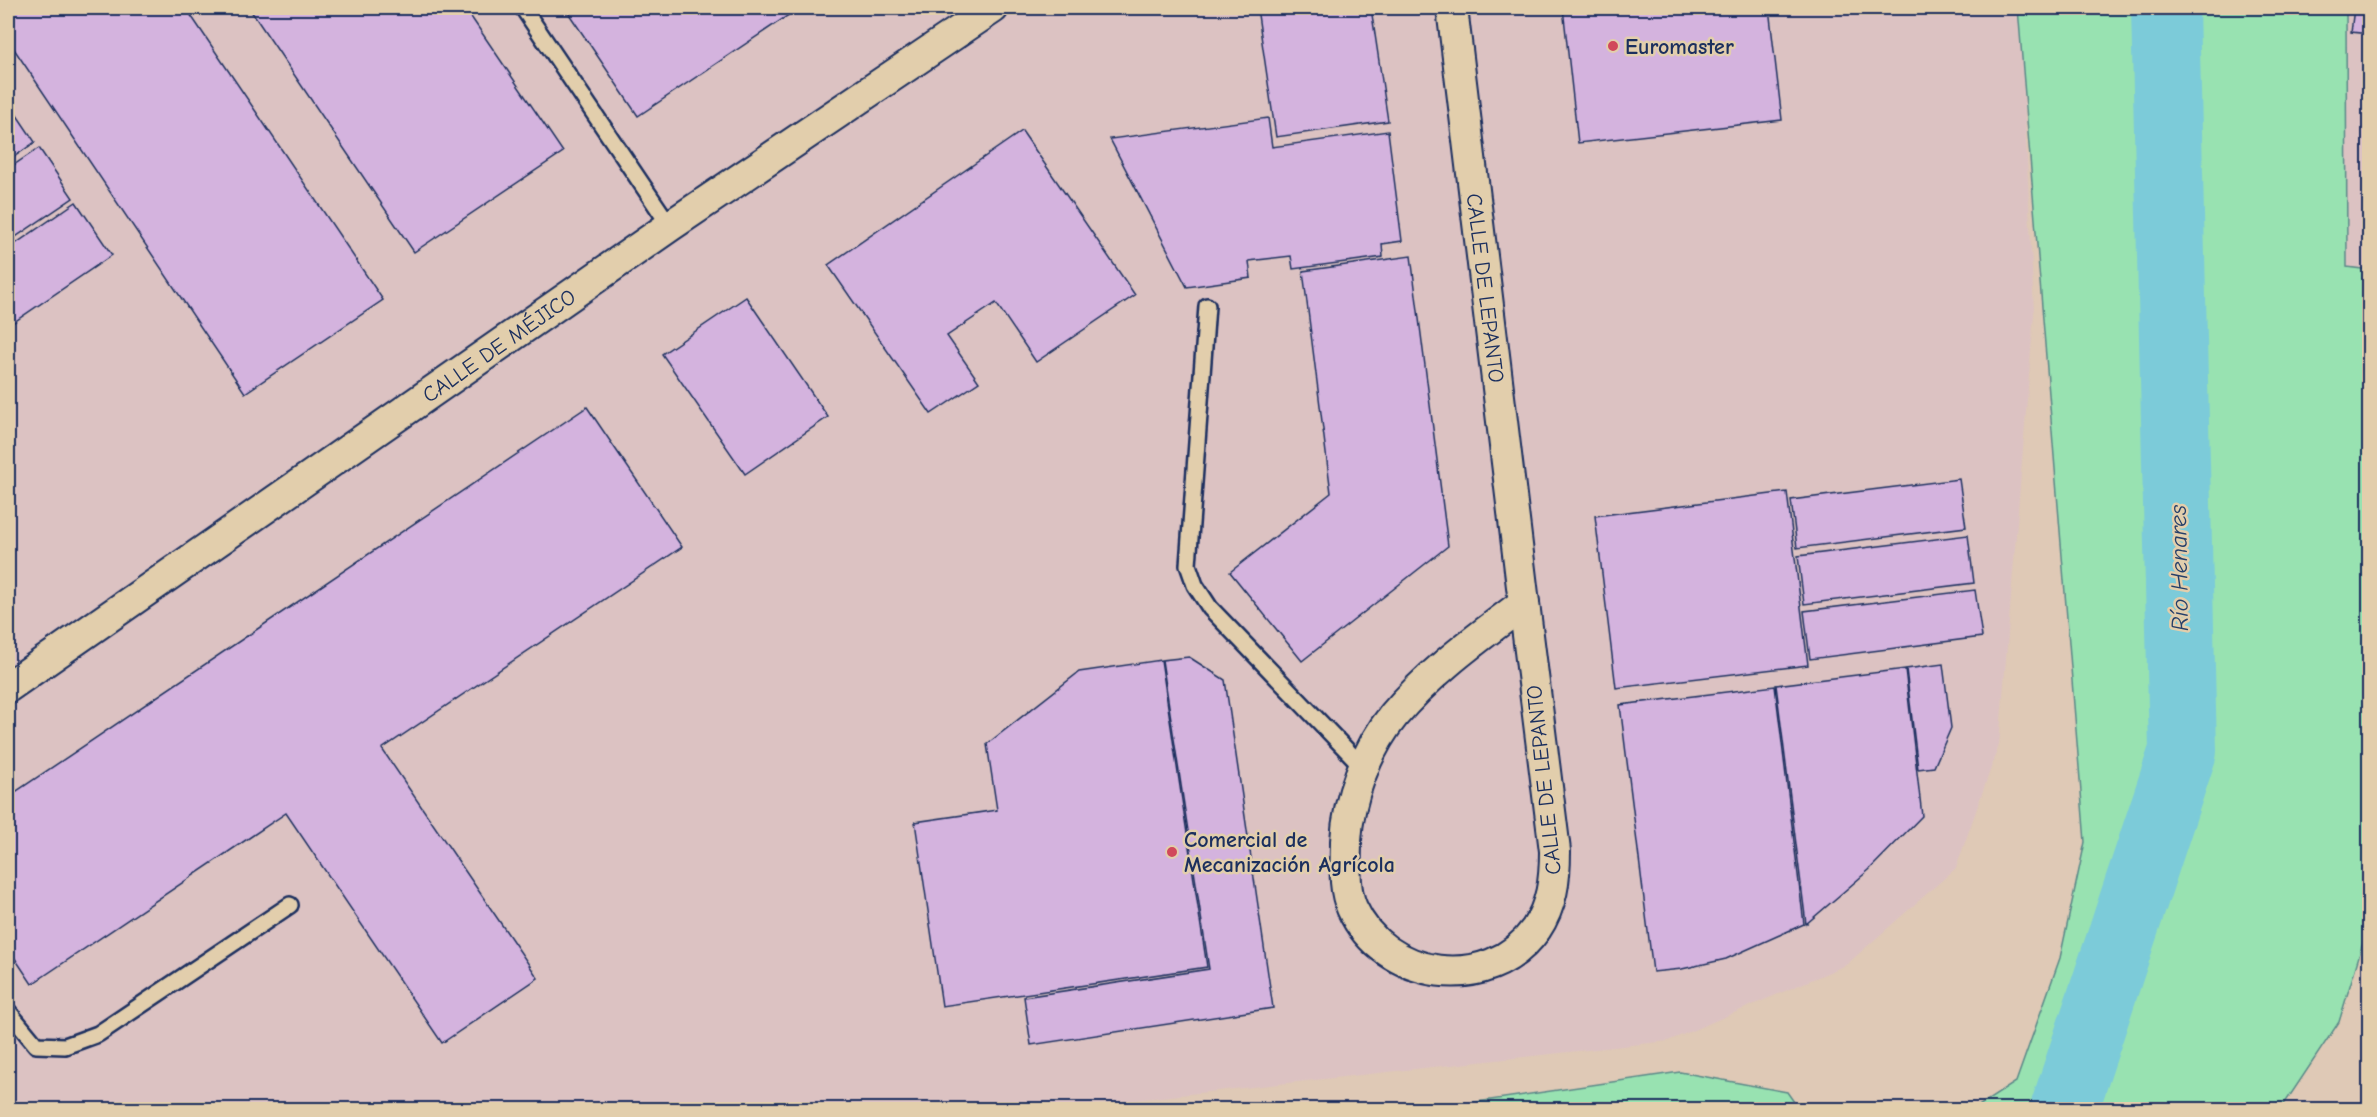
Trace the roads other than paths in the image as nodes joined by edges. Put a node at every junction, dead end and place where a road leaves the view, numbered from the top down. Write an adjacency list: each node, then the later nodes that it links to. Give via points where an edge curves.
1 (522, 8): 4 (lane)
2 (993, 8): 4 (street, CALLE DE MÉJICO)
3 (1452, 8): 6 (street, CALLE DE LEPANTO)
4 (670, 226): 7 (street, CALLE DE MÉJICO)
5 (1207, 306): 8 (lane, via 1188,565 1191,575 1210,608)
6 (1524, 603): 8 (street, CALLE DE LEPANTO, via 1440,667 1393,717); 8 (street, CALLE DE LEPANTO, via 1555,852 1555,879 1548,906 1535,930 1516,950 1492,964 1465,971 1437,972 1386,951 1366,932 1352,908 1345,881 1347,823)
7 (8, 687)
8 (1363, 767)
9 (290, 905): 10 (lane, via 98,1034 65,1046 36,1045)
10 (8, 1011)

